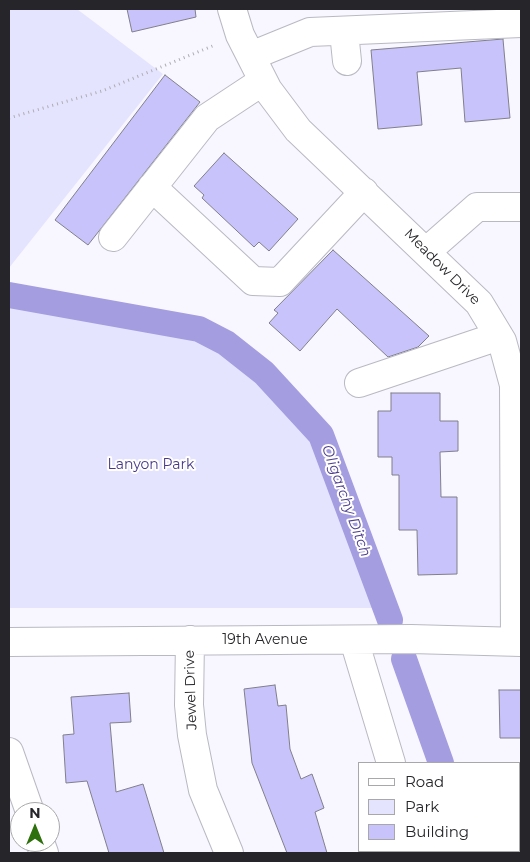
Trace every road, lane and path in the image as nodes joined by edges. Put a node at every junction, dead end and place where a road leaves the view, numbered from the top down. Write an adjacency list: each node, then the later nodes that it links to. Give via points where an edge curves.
1 (232, 9): 4 (street, Meadow Drive)
2 (521, 22): 3 (street)
3 (344, 32): 4 (street, via 310,32); 5 (street)
4 (245, 46): 6 (street, Meadow Drive); 7 (path)
5 (348, 61)
6 (263, 81): 8 (street, via 207,118); 9 (street, Meadow Drive, via 298,130)
7 (9, 118)
8 (152, 187): 9 (street, via 253,281 280,282); 11 (street)
9 (364, 192): 12 (street, Meadow Drive)
10 (521, 207): 12 (street, via 477,207)
11 (113, 237)
12 (427, 251): 13 (street, Meadow Drive, via 479,303)
13 (499, 336): 14 (street); 18 (street, Meadow Drive, via 514,385)
14 (359, 383)
15 (190, 640): 16 (street, 19th Avenue); 17 (street, 19th Avenue); 22 (street, Jewel Drive, via 192,735 203,790)
16 (354, 640): 18 (street, 19th Avenue); 20 (street)
17 (9, 642)
18 (518, 642)
19 (9, 752): 21 (street)
20 (391, 762)
21 (26, 802)
22 (229, 853)

